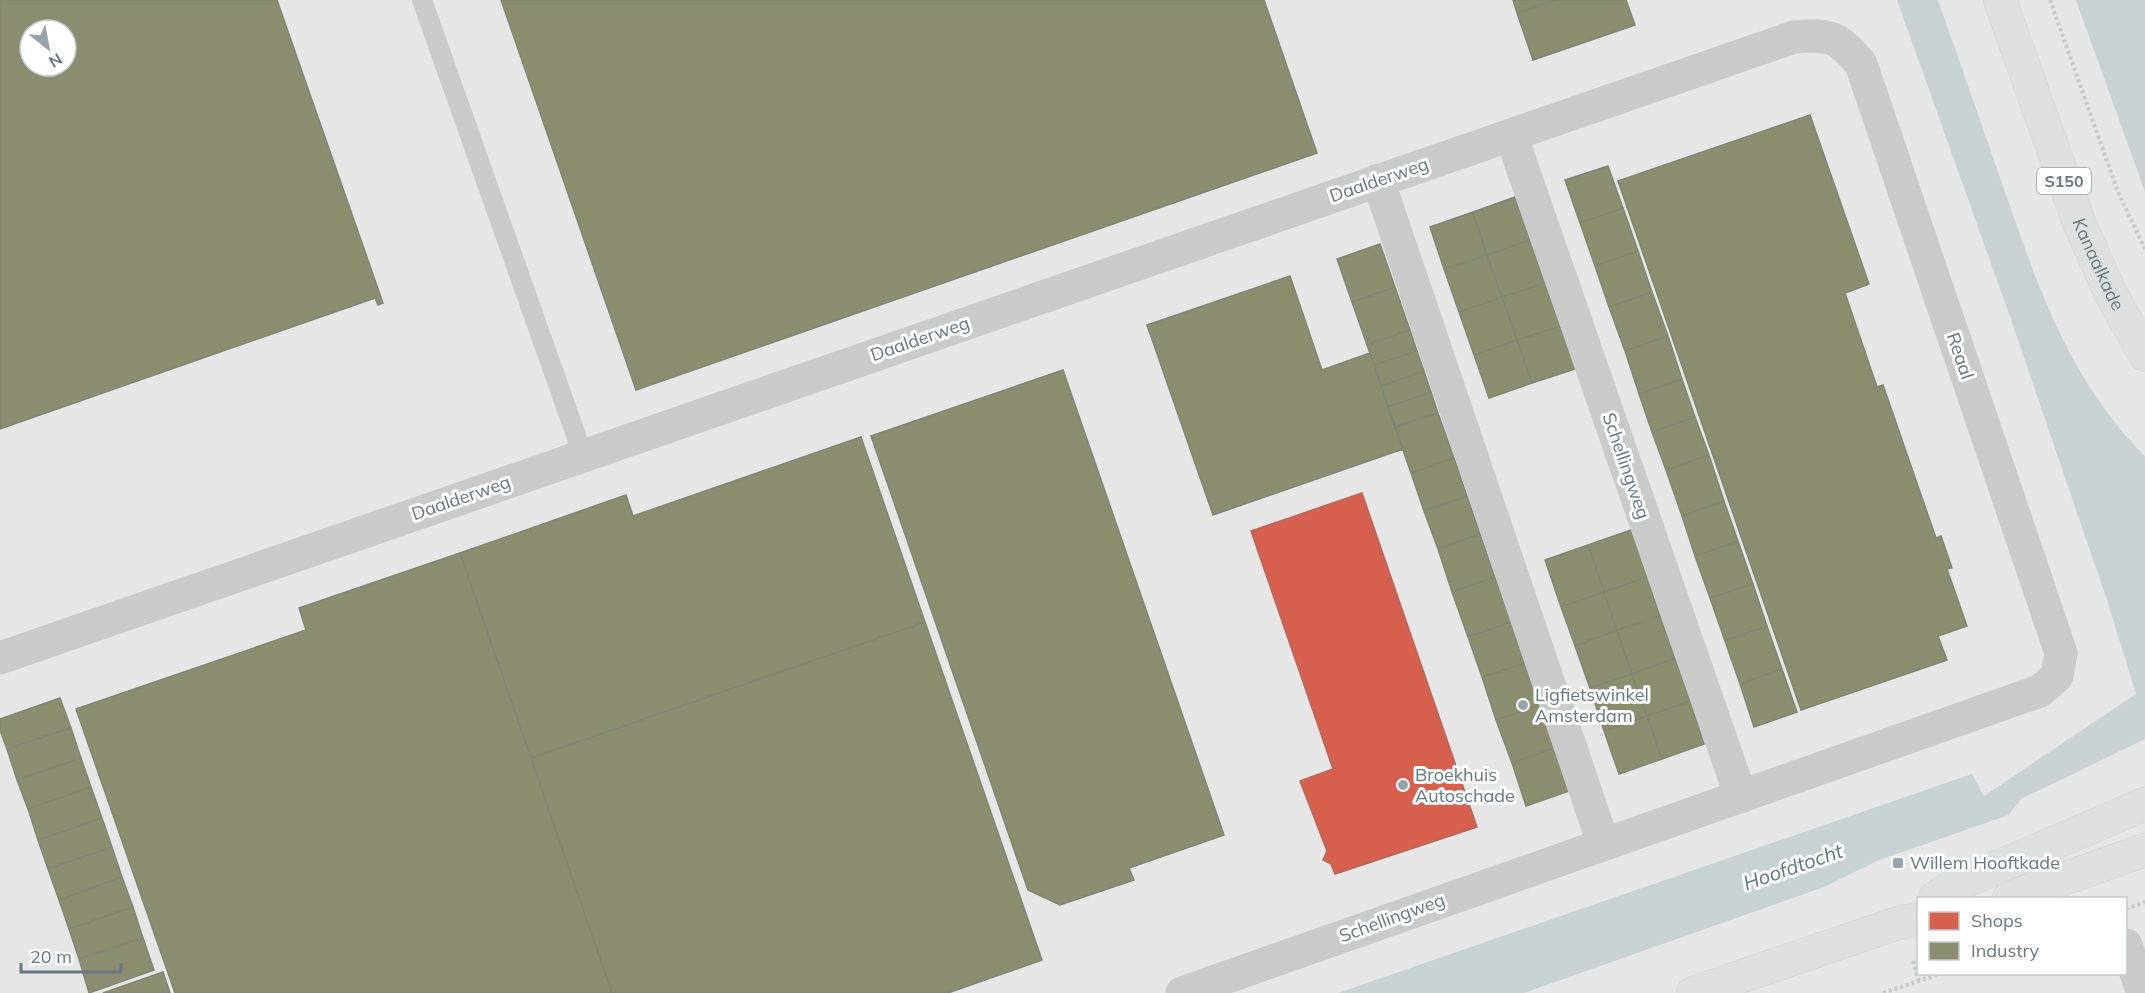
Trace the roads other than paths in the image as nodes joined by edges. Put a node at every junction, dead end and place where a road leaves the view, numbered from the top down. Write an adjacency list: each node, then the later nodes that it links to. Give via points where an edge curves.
1 (422, 0): 7 (lane)
2 (2000, 0): 6 (main road, Kanaalkade / S150, via 2080,225 2112,296)
3 (1842, 42): 4 (street, Daalderweg, via 1819,35 1794,37); 9 (street, Reaal, via 1861,64 1865,75 2061,653)
4 (1511, 135): 5 (street, Daalderweg); 10 (street, Schellingweg)
5 (1378, 180): 7 (street, Daalderweg); 12 (street)
6 (2145, 355)
7 (583, 455): 8 (street, Daalderweg)
8 (0, 658)
9 (2057, 676): 10 (street, Schellingweg, via 2040,691)
10 (1741, 797): 12 (street, Schellingweg)
11 (2145, 804): 14 (main road, via 1953,886)
12 (1603, 843): 18 (street, Schellingweg)
13 (2145, 850): 15 (main road)
14 (1936, 897)
15 (2012, 897)
16 (1913, 917): 19 (main road)
17 (2127, 948): 20 (street)
18 (1182, 993)
19 (1693, 993)
20 (2143, 993)

